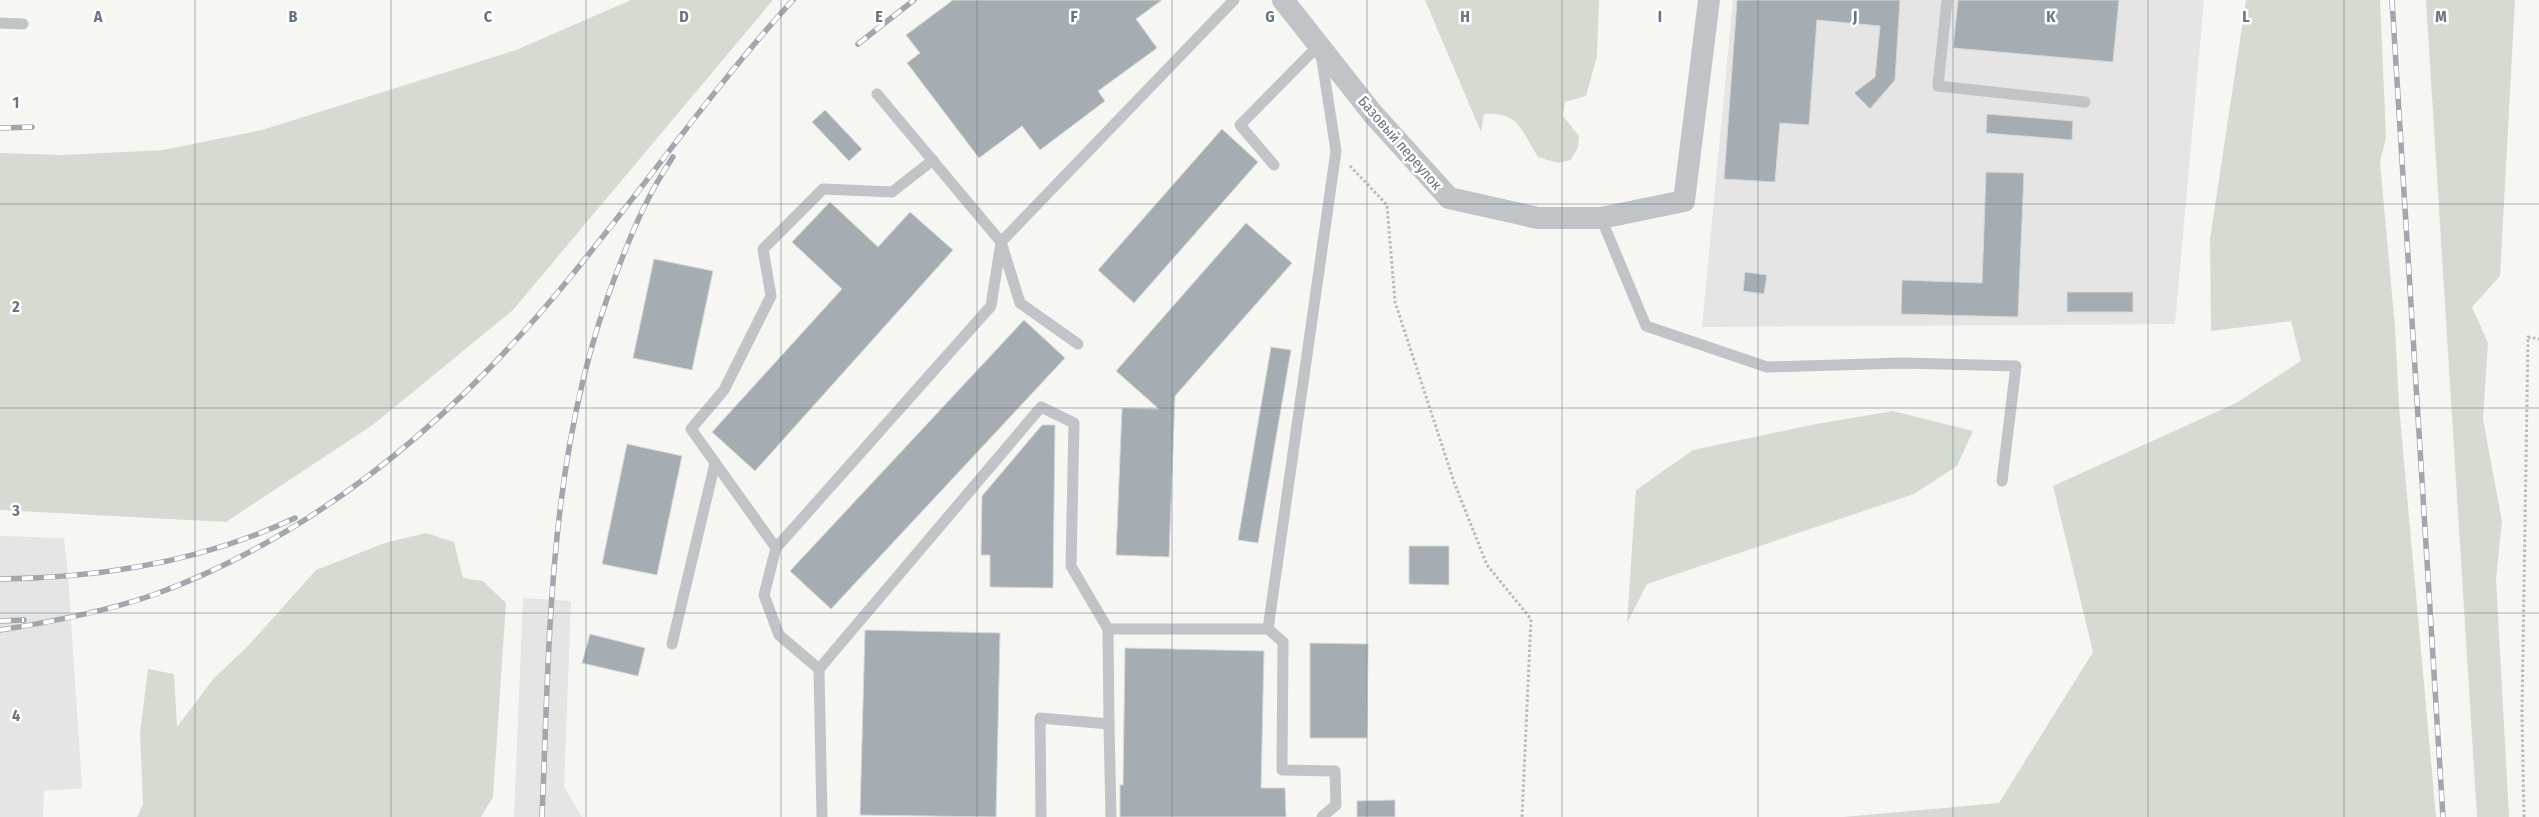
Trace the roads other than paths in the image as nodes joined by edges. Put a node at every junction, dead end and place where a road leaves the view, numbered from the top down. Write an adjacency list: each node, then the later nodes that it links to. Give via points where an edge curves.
1 (1234, 0): 13 (lane)
2 (1283, 0): 7 (street, Базовый переулок)
3 (1709, 0): 12 (street, Базовый переулок, via 1684,201)
4 (1947, 0): 9 (lane, via 1938,86)
5 (0, 23): 6 (lane)
6 (23, 24)
7 (1319, 45): 11 (lane, via 1240,125); 12 (street, Базовый переулок, via 1372,114 1449,198 1538,218); 19 (lane, via 1336,151)
8 (877, 94): 10 (lane)
9 (2085, 102)
10 (933, 160): 13 (lane); 15 (lane, via 892,192 823,189 763,249 771,296 724,390 691,429)
11 (1274, 165)
12 (1602, 218): 16 (lane, via 1646,326 1767,367 1903,363 2016,366)
13 (1000, 242): 14 (lane, via 1020,303); 17 (lane, via 991,306)
14 (1078, 344)
15 (715, 463): 17 (lane); 20 (lane)
16 (2002, 481)
17 (776, 548): 21 (lane, via 764,595 779,635)
18 (1108, 629): 19 (lane); 21 (lane, via 1071,566 1074,423 1042,407); 22 (lane)
19 (1268, 629): 26 (lane, via 1283,642 1282,770 1336,771 1336,805)
20 (672, 644)
21 (819, 669): 23 (lane)
22 (1110, 724): 24 (lane, via 1040,718); 25 (lane)
23 (822, 817)
24 (1041, 817)
25 (1111, 817)
26 (1322, 817)

